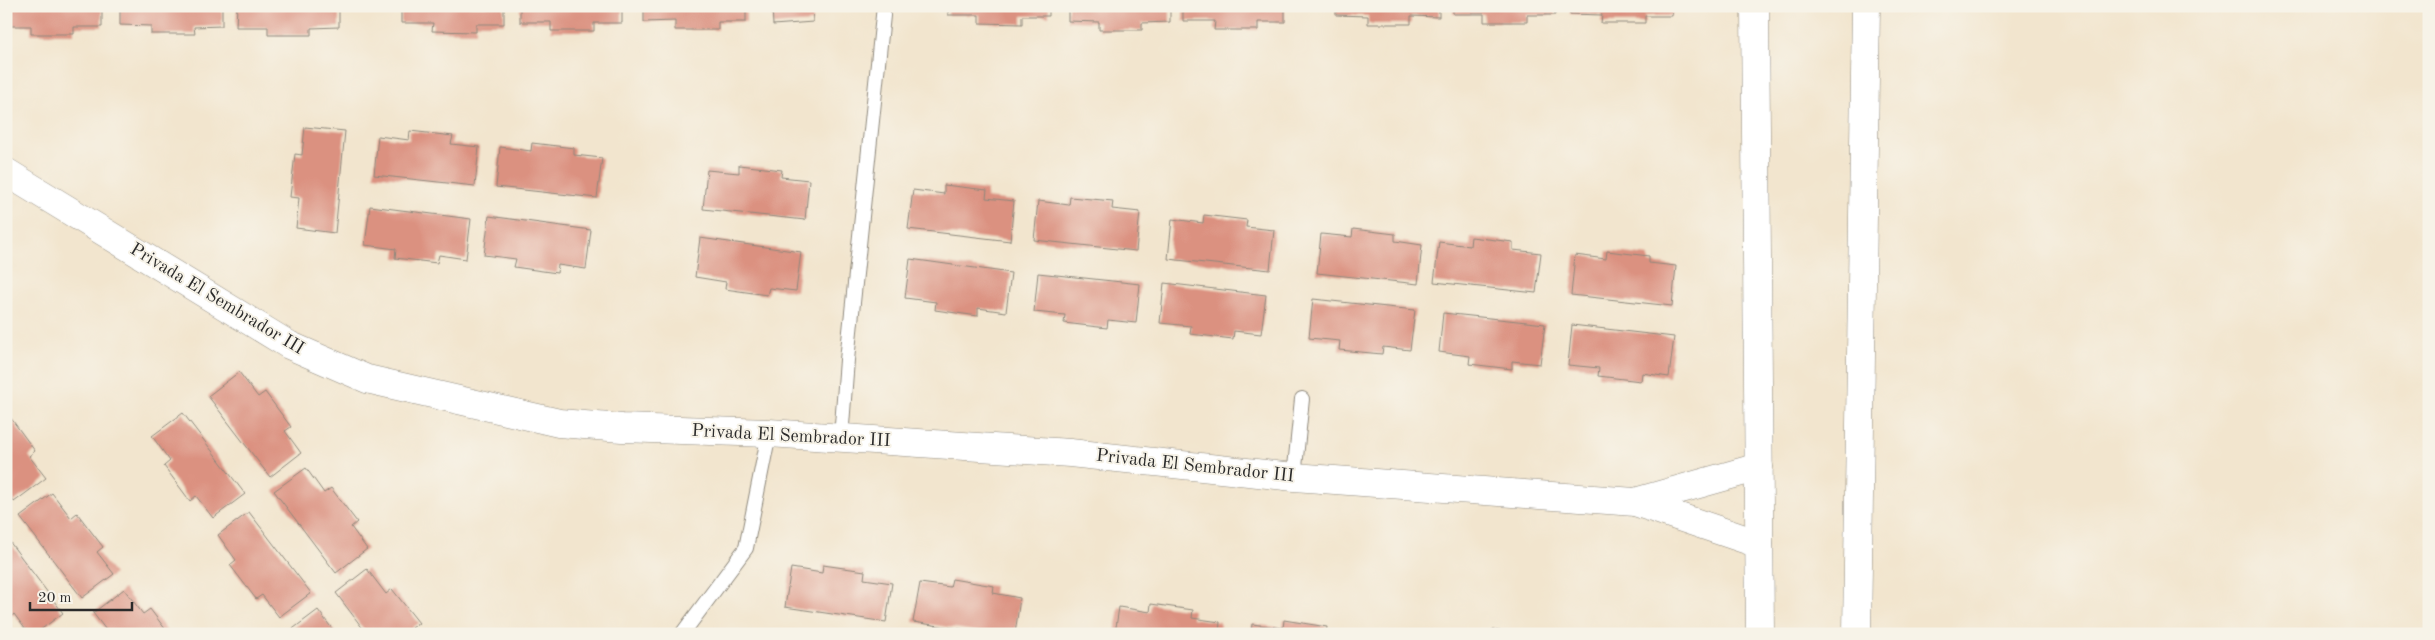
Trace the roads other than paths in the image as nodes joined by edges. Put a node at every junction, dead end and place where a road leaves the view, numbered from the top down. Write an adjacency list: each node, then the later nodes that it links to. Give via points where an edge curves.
1 (884, 6): 7 (lane)
2 (1755, 6): 8 (street)
3 (1866, 6): 14 (street)
4 (6, 172): 6 (street, Privada El Sembrador III, via 289,345 367,379 559,423)
5 (1302, 399): 9 (lane)
6 (769, 433): 7 (street, Privada El Sembrador III); 12 (lane, via 746,548)
7 (841, 438): 9 (street, Privada El Sembrador III, via 1070,453)
8 (1759, 467): 10 (street, Privada El Sembrador III); 11 (street)
9 (1294, 477): 10 (street, Privada El Sembrador III)
10 (1635, 502): 11 (street, Privada El Sembrador III)
11 (1759, 544): 13 (street)
12 (682, 634)
13 (1760, 634)
14 (1857, 634)

